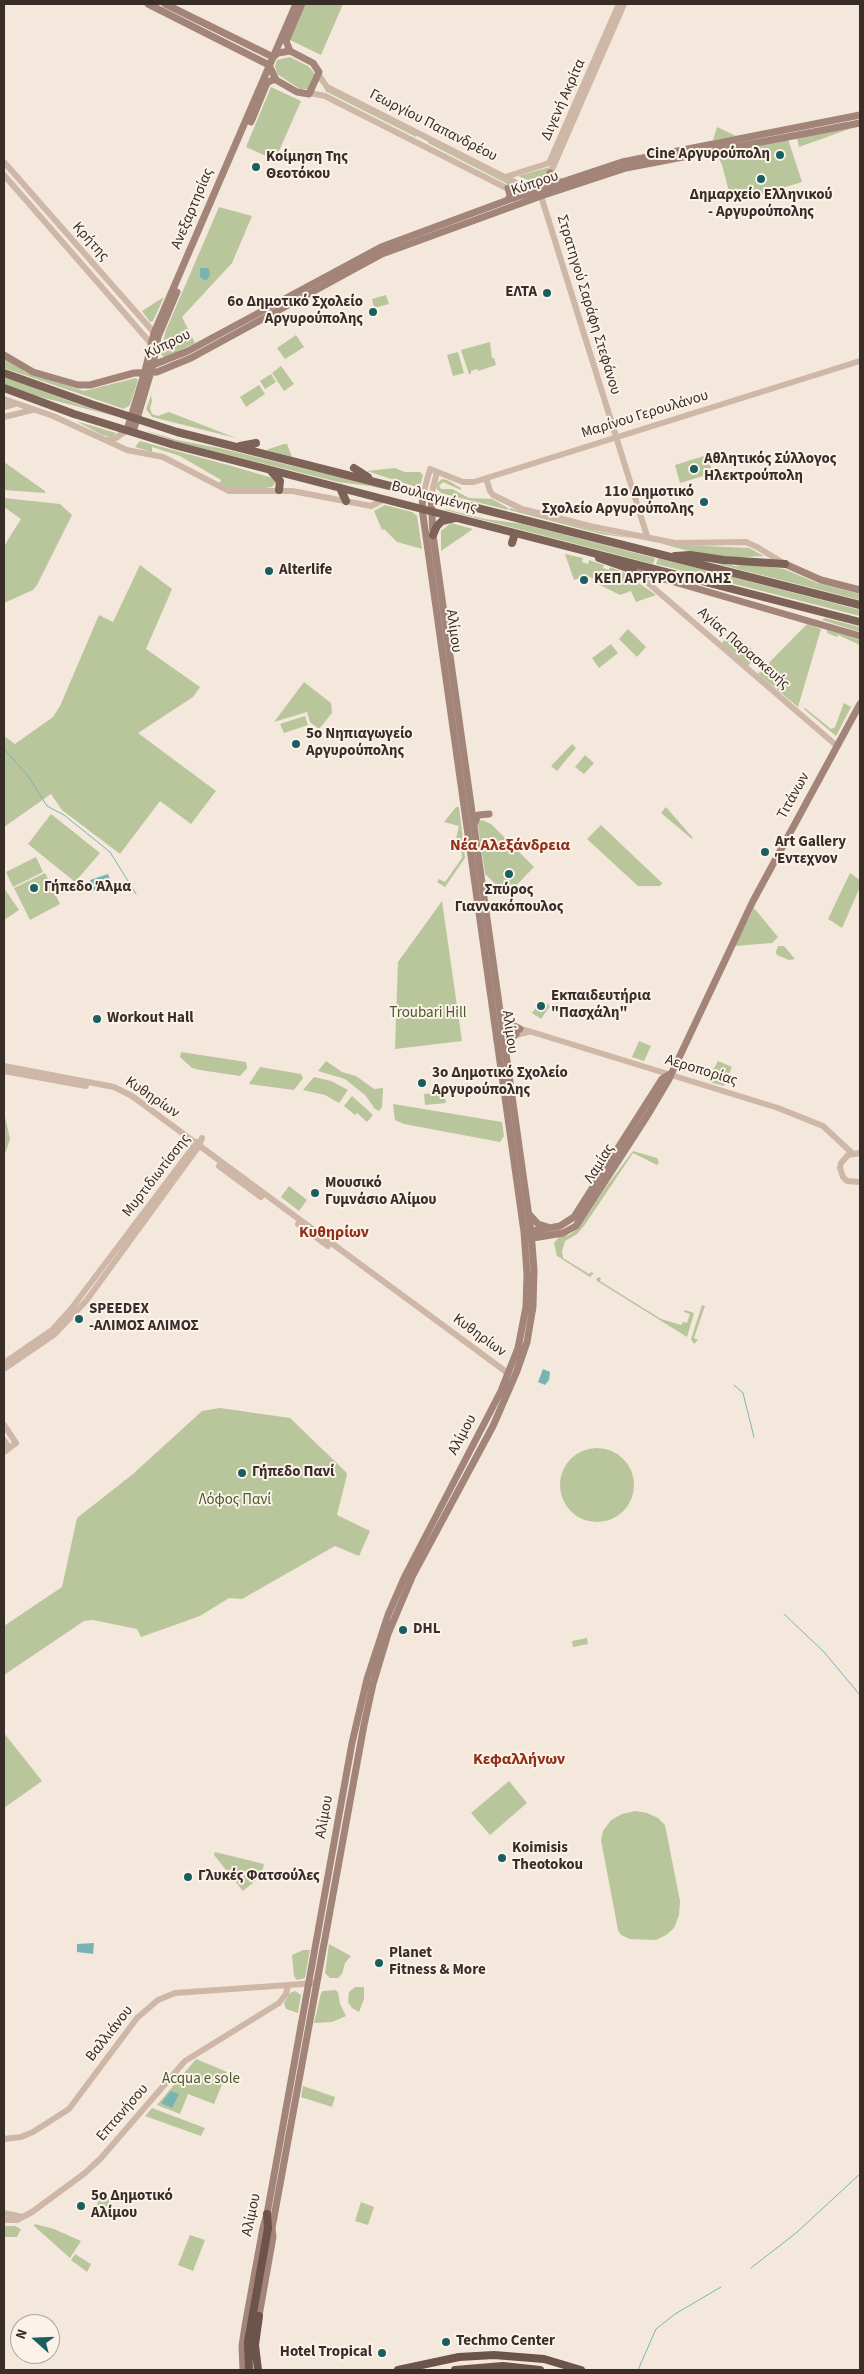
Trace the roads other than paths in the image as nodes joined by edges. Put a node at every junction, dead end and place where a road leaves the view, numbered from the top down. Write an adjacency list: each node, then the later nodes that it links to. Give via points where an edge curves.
1 (148, 4): 9 (main road)
2 (165, 4): 8 (main road)
3 (296, 4): 8 (main road, Ανεξαρτησίας)
4 (302, 4): 7 (main road, via 286,41)
5 (620, 4): 18 (street, Διγενή Ακρίτα, via 550,163)
6 (624, 4): 16 (street, Διγενή Ακρίτα)
7 (290, 51): 8 (main road); 10 (main road, Γεωργίου Παπανδρέου, via 308,59)
8 (273, 57): 9 (main road, Ανεξαρτησίας)
9 (270, 65): 11 (main road); 27 (main road, Ανεξαρτησίας)
10 (318, 73): 12 (main road); 18 (street, Γεωργίου Παπανδρέου, via 327,87)
11 (276, 80): 12 (main road, Γεωργίου Παπανδρέου, via 297,92); 27 (main road, Ανεξαρτησίας, via 267,83)
12 (310, 93): 21 (street, Γεωργίου Παπανδρέου, via 325,96)
13 (860, 115): 19 (main road, Κύπρου, via 622,162)
14 (860, 123): 24 (main road, Κύπρου, via 626,168)
15 (4, 162): 27 (street, Κρήτης)
16 (550, 173): 19 (main road); 20 (street, Διγενή Ακρίτα)
17 (4, 175): 28 (street, Κρήτης)
18 (505, 177): 22 (street, Γεωργίου Παπανδρέου)
19 (560, 182): 20 (main road, Κύπρου)
20 (544, 187): 22 (main road, Κύπρου); 24 (street, Διγενή Ακρίτα)
21 (508, 188): 23 (street, Γεωργίου Παπανδρέου); 25 (main road)
22 (533, 191): 23 (main road, Κύπρου); 24 (street, Γεωργίου Παπανδρέου)
23 (522, 195): 25 (main road, Κύπρου); 26 (street, Γεωργίου Παπανδρέου)
24 (541, 196): 26 (main road, Κύπρου); 41 (street, Στρατηγού Σαράφη Στεφάνου)
25 (508, 200): 31 (main road, Κύπρου, via 381,247)
26 (531, 200): 31 (main road, Κύπρου, via 382,254 191,358)
27 (156, 335): 28 (main road, Ανεξαρτησίας)
28 (154, 346): 31 (main road, Ανεξαρτησίας)
29 (4, 355): 31 (main road, via 33,372 78,386)
30 (860, 361): 41 (street, Μαρίνου Γερουλάνου)
31 (150, 370): 39 (main road, Ανεξαρτησίας)
32 (4, 373): 39 (main road, Βουλιαγμένης)
33 (4, 388): 40 (main road, Βουλιαγμένης)
34 (4, 400): 35 (street)
35 (16, 404): 36 (street); 37 (street)
36 (4, 407)
37 (32, 410): 38 (street); 42 (street)
38 (4, 417)
39 (134, 418): 40 (main road, Ανεξαρτησίας); 44 (main road, Βουλιαγμένης)
40 (130, 431): 42 (street, via 112,440); 46 (main road, Βουλιαγμένης)
41 (616, 438): 49 (street, Μαρίνου Γερουλάνου); 60 (street, Στρατηγού Σαράφη Στεφάνου)
42 (102, 439): 52 (street, via 128,450 163,457 229,491)
43 (256, 443): 44 (main road)
44 (236, 446): 50 (main road, Βουλιαγμένης)
45 (354, 468): 50 (main road)
46 (270, 470): 48 (main road, Βουλιαγμένης); 52 (main road, via 280,481)
47 (438, 472): 49 (street, Μαρίνου Γερουλάνου, via 464,482); 53 (street); 53 (street, Μαρίνου Γερουλάνου, via 430,468)
48 (296, 476): 51 (main road, Βουλιαγμένης); 52 (main road)
49 (486, 478): 60 (street, via 493,495 522,508 594,527)
50 (371, 480): 53 (main road, Βουλιαγμένης)
51 (340, 488): 54 (main road, Βουλιαγμένης); 55 (main road)
52 (279, 490): 55 (street)
53 (427, 495): 56 (main road, Αλίμου); 63 (main road, Βουλιαγμένης)
54 (385, 499): 55 (street, via 370,506); 56 (main road, Βουλιαγμένης)
55 (346, 501)
56 (426, 509): 57 (main road, Βουλιαγμένης); 59 (main road, Αλίμου); 77 (main road, Αλίμου)
57 (457, 518): 58 (main road, Βουλιαγμένης); 59 (main road, via 442,521)
58 (515, 533): 61 (main road); 62 (main road, Βουλιαγμένης)
59 (433, 535): 73 (main road, Αλίμου)
60 (646, 536): 64 (street, via 681,543 746,542)
61 (512, 543)
62 (589, 552): 65 (main road); 68 (main road, Βουλιαγμένης)
63 (668, 556): 64 (main road, via 690,554); 67 (main road, Βουλιαγμένης)
64 (784, 564): 66 (main road, via 821,580)
65 (633, 570): 69 (main road); 71 (street, Αγίας Παρασκευής)
66 (860, 590)
67 (860, 606)
68 (860, 622)
69 (860, 636)
70 (860, 704): 71 (main road, Τιτάνων)
71 (837, 746): 74 (main road, Τιτάνων)
72 (489, 814): 73 (main road, via 478,815)
73 (475, 823): 75 (main road, Αλίμου)
74 (753, 901): 81 (main road, Λαμίας)
75 (500, 1012): 76 (main road); 77 (main road, Αλίμου)
76 (518, 1032): 77 (street, Αεροπορίας); 78 (main road, via 508,1043); 81 (street, Αεροπορίας, via 532,1032)
77 (499, 1034): 78 (main road, Αλίμου); 88 (main road, Αλίμου)
78 (506, 1053): 86 (main road, Αλίμου)
79 (4, 1066): 82 (street, Κυθηρίων, via 117,1088)
80 (4, 1070): 82 (street, Κυθηρίων, via 117,1092)
81 (670, 1074): 83 (street, Αεροπορίας, via 814,1121); 87 (main road, Λαμίας, via 662,1079 574,1217 564,1225); 88 (main road, Λαμίας, via 652,1108 578,1223 567,1232)
82 (196, 1146): 89 (street, Μυρτιδιωτίσσης, via 82,1297 52,1330); 90 (street, Μυρτιδιωτίσσης, via 80,1308 55,1334); 91 (street, Κυθηρίων, via 505,1371)
83 (852, 1153): 84 (street); 85 (street, via 844,1158 840,1168 843,1177)
84 (860, 1153)
85 (859, 1183)
86 (528, 1214): 87 (main road, via 538,1224); 88 (main road, Αλίμου)
87 (551, 1228): 88 (main road, Λαμίας)
88 (528, 1235): 91 (main road, Αλίμου, via 524,1320); 94 (main road, Αλίμου, via 534,1270 533,1307 522,1359 493,1426 413,1575 388,1634 364,1725)
89 (4, 1363)
90 (4, 1369)
91 (507, 1376): 95 (main road, Αλίμου, via 404,1576 378,1642 357,1719)
92 (4, 1425): 93 (street, via 15,1442)
93 (5, 1446)
94 (317, 1985): 95 (street, Βαλλιάνου); 102 (main road, Αλίμου)
95 (308, 1986): 96 (street, Βαλλιάνου); 99 (main road, Αλίμου)
96 (287, 1989): 97 (street, Βαλλιάνου, via 184,1992 158,2000 137,2018 69,2109 33,2132); 100 (street, Επτανήσου, via 279,2003 185,2061 101,2158 67,2187)
97 (4, 2139)
98 (4, 2213): 100 (street)
99 (267, 2214): 104 (main road, Αλίμου, via 244,2331); 105 (highway, via 268,2228 248,2342)
100 (21, 2218): 101 (street)
101 (4, 2220)
102 (272, 2228): 103 (main road, Αλίμου); 105 (highway, via 252,2337)
103 (259, 2316): 106 (highway, via 255,2345)
104 (243, 2370)
105 (251, 2370)
106 (258, 2370)
107 (398, 2370): 110 (highway, via 459,2357 494,2355 544,2359)
108 (455, 2370): 109 (highway, via 504,2366)
109 (540, 2370)
110 (581, 2370)

